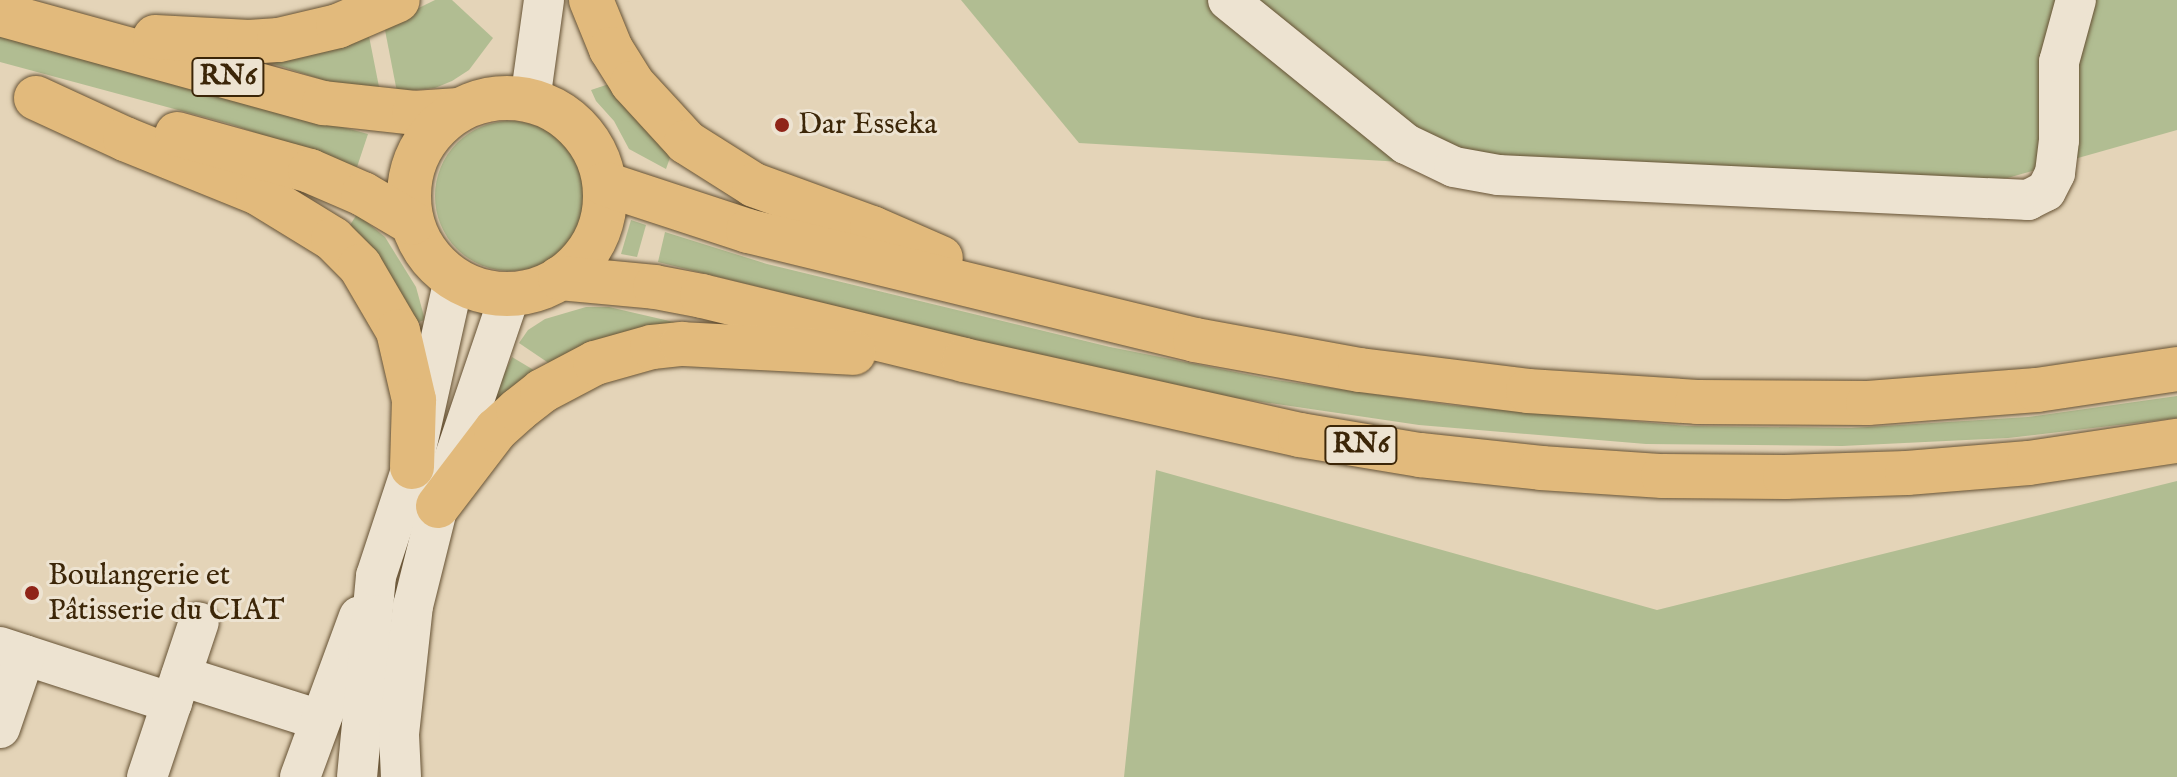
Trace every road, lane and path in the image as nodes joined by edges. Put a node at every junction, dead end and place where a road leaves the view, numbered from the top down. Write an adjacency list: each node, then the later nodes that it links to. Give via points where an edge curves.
1 (398, 0): 7 (highway, via 338,26 279,40)
2 (544, 0): 9 (street)
3 (591, 0): 16 (highway, via 632,83 686,142 719,166 754,185 920,248)
4 (1228, 0): 5 (street, via 1406,144 1454,167 1498,175 2028,200 2046,191 2055,173 2059,62)
5 (2076, 0)
6 (0, 14): 7 (highway, RN6)
7 (68, 31): 10 (highway, RN6, via 324,103 414,113)
8 (18, 93): 12 (highway, RN6, via 310,171); 20 (highway, via 258,193 333,239 360,266 398,331 414,400)
9 (530, 101): 10 (highway, RN6, via 506,98); 11 (highway, RN6, via 558,112 581,131 597,156)
10 (459, 110): 12 (highway, via 441,123 416,159 410,180)
11 (605, 184): 13 (highway, via 596,238); 16 (highway, via 724,225)
12 (412, 223): 14 (highway, RN6, via 421,245)
13 (560, 278): 15 (highway, RN6); 17 (highway, RN6, via 702,296)
14 (454, 279): 15 (highway, RN6, via 490,293); 20 (street)
15 (510, 294): 21 (street)
16 (1013, 297): 18 (highway, via 1195,340 1360,370 1528,391 1697,402 1868,403 2037,390)
17 (964, 360): 19 (highway, RN6, via 1300,435 1541,468 1663,476 1907,473 2029,463); 21 (highway, via 712,344 623,354 568,376 518,410 496,430)
18 (2177, 369)
19 (2177, 441)
20 (412, 467): 22 (street)
21 (438, 506): 31 (street, via 413,606 399,734)
22 (376, 576): 26 (street); 30 (street)
23 (199, 622): 25 (street)
24 (12, 651): 25 (street); 27 (street)
25 (177, 690): 26 (street); 28 (street)
26 (320, 720): 29 (street)
27 (0, 728)
28 (147, 777)
29 (300, 777)
30 (357, 777)
31 (401, 777)

